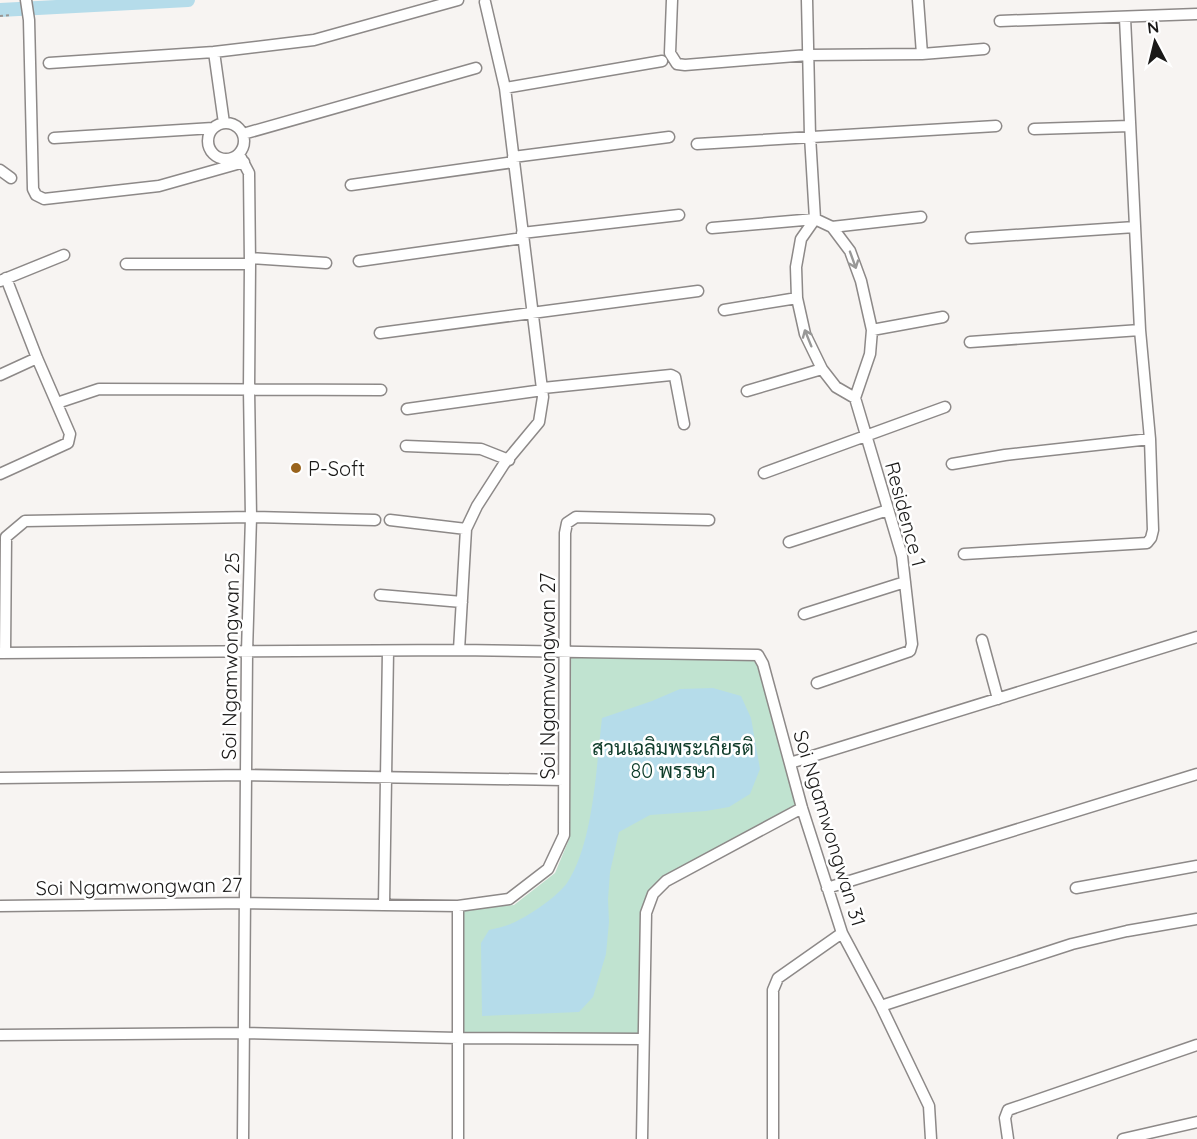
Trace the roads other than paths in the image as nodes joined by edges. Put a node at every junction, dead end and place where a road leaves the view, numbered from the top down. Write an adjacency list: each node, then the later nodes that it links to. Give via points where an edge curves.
1 (458, 0): 11 (street, via 314,39)
2 (672, 0): 13 (street, via 670,53 677,64)
3 (807, 0): 13 (street)
4 (918, 0): 12 (street)
5 (485, 2): 17 (street)
6 (26, 3): 28 (street, via 36,195 44,199 159,186)
7 (1197, 14): 8 (street)
8 (1125, 18): 9 (street); 20 (street)
9 (1000, 21)
10 (984, 49): 12 (street)
11 (214, 52): 15 (street); 18 (street)
12 (922, 54): 13 (street)
13 (808, 55): 24 (street)
14 (662, 61): 17 (street)
15 (49, 63)
16 (476, 68): 23 (street)
17 (505, 88): 29 (street)
18 (224, 123): 21 (street); 23 (street, via 235,125)
19 (996, 126): 24 (street)
20 (1130, 126): 22 (street); 36 (street)
21 (213, 128): 26 (street); 28 (street, via 207,143 213,154 223,159)
22 (1034, 129)
23 (243, 134): 28 (street)
24 (810, 136): 27 (street); 35 (street)
25 (669, 137): 29 (street)
26 (54, 138)
27 (697, 144)
28 (242, 158): 42 (street, Soi Ngamwongwan 25, via 249,173)
29 (513, 159): 32 (street); 39 (street)
30 (0, 170): 31 (street)
31 (11, 178)
32 (351, 185)
33 (679, 215): 39 (street)
34 (921, 217): 37 (street)
35 (814, 219): 37 (street); 38 (street); 48 (street, via 801,239 796,267)
36 (1135, 226): 40 (street); 53 (street)
37 (832, 227): 52 (street, one-way to 52, via 850,251)
38 (712, 228)
39 (523, 236): 43 (street); 50 (street)
40 (971, 238)
41 (64, 255): 46 (street)
42 (250, 261): 44 (street); 45 (street); 59 (street, Soi Ngamwongwan 25)
43 (359, 261)
44 (326, 262)
45 (126, 264)
46 (3, 279): 56 (street)
47 (698, 291): 50 (street)
48 (797, 298): 49 (street); 57 (street, one-way to 48, via 805,334)
49 (724, 310)
50 (533, 312): 54 (street); 60 (street)
51 (943, 317): 52 (street)
52 (872, 330): 63 (street, via 870,354)
53 (1140, 330): 55 (street); 69 (street)
54 (380, 333)
55 (970, 342)
56 (37, 358): 58 (street); 64 (street)
57 (822, 369): 62 (street); 63 (street, via 836,387)
58 (0, 375)
59 (249, 389): 61 (street); 64 (street, via 99,389); 76 (street, Soi Ngamwongwan 25)
60 (543, 389): 66 (street); 67 (street, via 671,375 677,384); 71 (street, via 539,422)
61 (381, 390)
62 (747, 391)
63 (855, 398): 68 (street, Residence 1)
64 (57, 403): 74 (street, via 70,434 68,443)
65 (945, 407): 68 (street)
66 (407, 409)
67 (684, 424)
68 (866, 436): 73 (street); 75 (street, Residence 1)
69 (1150, 440): 72 (street, via 1005,454); 82 (street, via 1153,530 1147,543)
70 (405, 446): 71 (street, via 481,449)
71 (508, 460): 80 (street)
72 (952, 464)
73 (764, 473)
74 (0, 474)
75 (888, 510): 81 (street); 83 (street, Residence 1, via 902,556)
76 (251, 517): 77 (street); 91 (street, Soi Ngamwongwan 25); 93 (street, via 25,521 6,537)
77 (375, 520)
78 (390, 520): 80 (street)
79 (709, 520): 92 (street, Soi Ngamwongwan 27, via 576,517 567,523)
80 (466, 529): 85 (street)
81 (789, 542)
82 (964, 554)
83 (905, 582): 86 (street); 94 (street, Residence 1, via 911,649)
84 (380, 595): 85 (street)
85 (462, 602): 89 (street)
86 (804, 614)
87 (1197, 637): 95 (street)
88 (982, 640): 95 (street)
89 (459, 650): 90 (street); 92 (street)
90 (388, 651): 91 (street); 100 (street)
91 (247, 652): 93 (street); 98 (street, Soi Ngamwongwan 25)
92 (566, 652): 96 (street, Soi Ngamwongwan 31, via 758,655); 101 (street, Soi Ngamwongwan 27)
93 (3, 653)
94 (817, 683)
95 (998, 699): 96 (street)
96 (790, 763): 102 (street, Soi Ngamwongwan 31)
97 (1197, 774): 104 (street)
98 (246, 775): 99 (street); 100 (street); 106 (street, Soi Ngamwongwan 25)
99 (0, 777)
100 (386, 778): 101 (street); 107 (street)
101 (564, 780): 109 (street, Soi Ngamwongwan 27, via 564,835 548,869 509,899)
102 (802, 808): 104 (street, Soi Ngamwongwan 31); 116 (street, via 666,881 653,894 646,912)
103 (1197, 866): 105 (street)
104 (827, 888): 111 (street, Soi Ngamwongwan 31)
105 (1076, 888)
106 (245, 903): 107 (street, Soi Ngamwongwan 27); 108 (street, Soi Ngamwongwan 27); 113 (street, Soi Ngamwongwan 25)
107 (384, 904): 109 (street, Soi Ngamwongwan 27)
108 (0, 906)
109 (458, 906): 115 (street)
110 (1197, 919): 112 (street, via 1072,944)
111 (842, 933): 112 (street, Soi Ngamwongwan 31); 122 (street, via 774,983)
112 (880, 1006): 123 (street, Soi Ngamwongwan 31, via 928,1106)
113 (244, 1033): 114 (street); 115 (street); 119 (street, Soi Ngamwongwan 25)
114 (0, 1035)
115 (458, 1038): 116 (street); 120 (street)
116 (643, 1039): 121 (street)
117 (1197, 1046): 124 (street, via 1008,1110)
118 (1197, 1122): 125 (street)
119 (243, 1139)
120 (458, 1139)
121 (642, 1139)
122 (773, 1139)
123 (931, 1139)
124 (1008, 1139)
125 (1123, 1139)

